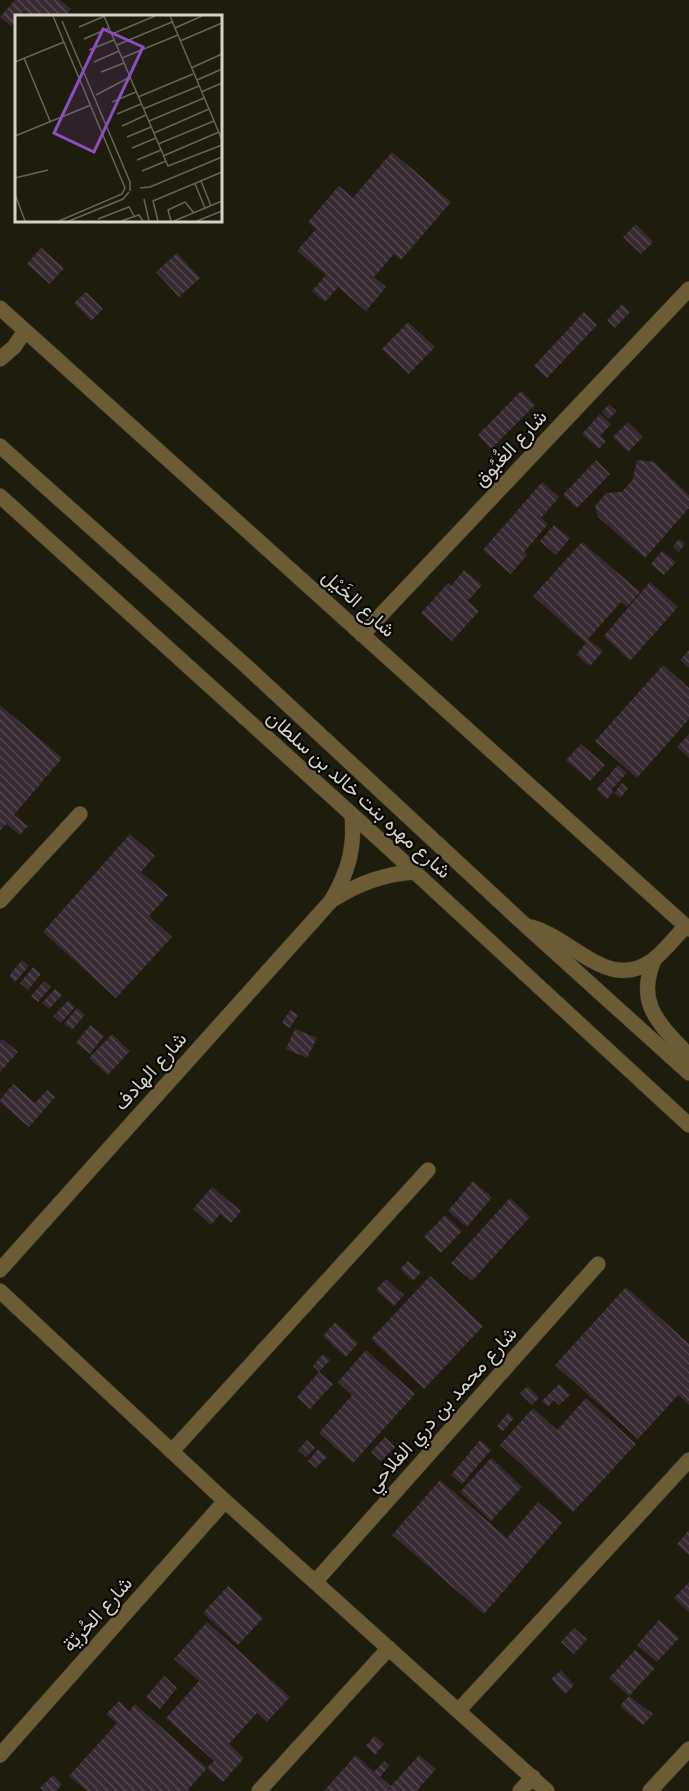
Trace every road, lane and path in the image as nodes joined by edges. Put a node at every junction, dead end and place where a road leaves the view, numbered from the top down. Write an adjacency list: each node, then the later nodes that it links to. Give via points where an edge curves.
1 (689, 290): 7 (street, شارع الغُبُوق)
2 (0, 308): 3 (street, شارع الخَيْل)
3 (25, 331): 4 (street); 7 (street, شارع الخَيْل)
4 (0, 359)
5 (0, 446): 13 (street, شارع مهره بنت خالد بن سلطان, via 253,672)
6 (0, 496): 9 (street, شارع مهره بنت خالد بن سلطان)
7 (362, 634): 14 (street, شارع الخَيْل)
8 (80, 814): 11 (street)
9 (352, 815): 10 (street, شارع مهره بنت خالد بن سلطان); 12 (street, شارع الهادف, via 352,852)
10 (414, 872): 12 (street, شارع الهادف, via 370,880); 18 (street, شارع مهره بنت خالد بن سلطان)
11 (0, 901)
12 (331, 901): 21 (street, شارع الهادف)
13 (525, 925): 15 (street, via 551,934 610,969 634,969); 17 (street, شارع مهره بنت خالد بن سلطان)
14 (687, 928): 15 (street)
15 (655, 958): 16 (street, via 647,981 649,1005 661,1026)
16 (689, 1056)
17 (689, 1072)
18 (689, 1125)
19 (428, 1170): 23 (street)
20 (598, 1264): 26 (street, شارع محمد بن دري الفلاحي)
21 (0, 1270)
22 (0, 1291): 23 (street)
23 (172, 1451): 25 (street)
24 (689, 1460): 28 (street)
25 (225, 1502): 26 (street); 30 (street, شارع الحُريّة)
26 (315, 1582): 27 (street)
27 (389, 1648): 28 (street); 32 (street)
28 (459, 1710): 31 (street)
29 (689, 1749): 35 (street)
30 (0, 1755)
31 (532, 1777): 33 (street); 34 (street)
32 (259, 1791)
33 (520, 1791)
34 (548, 1791)
35 (650, 1791)

